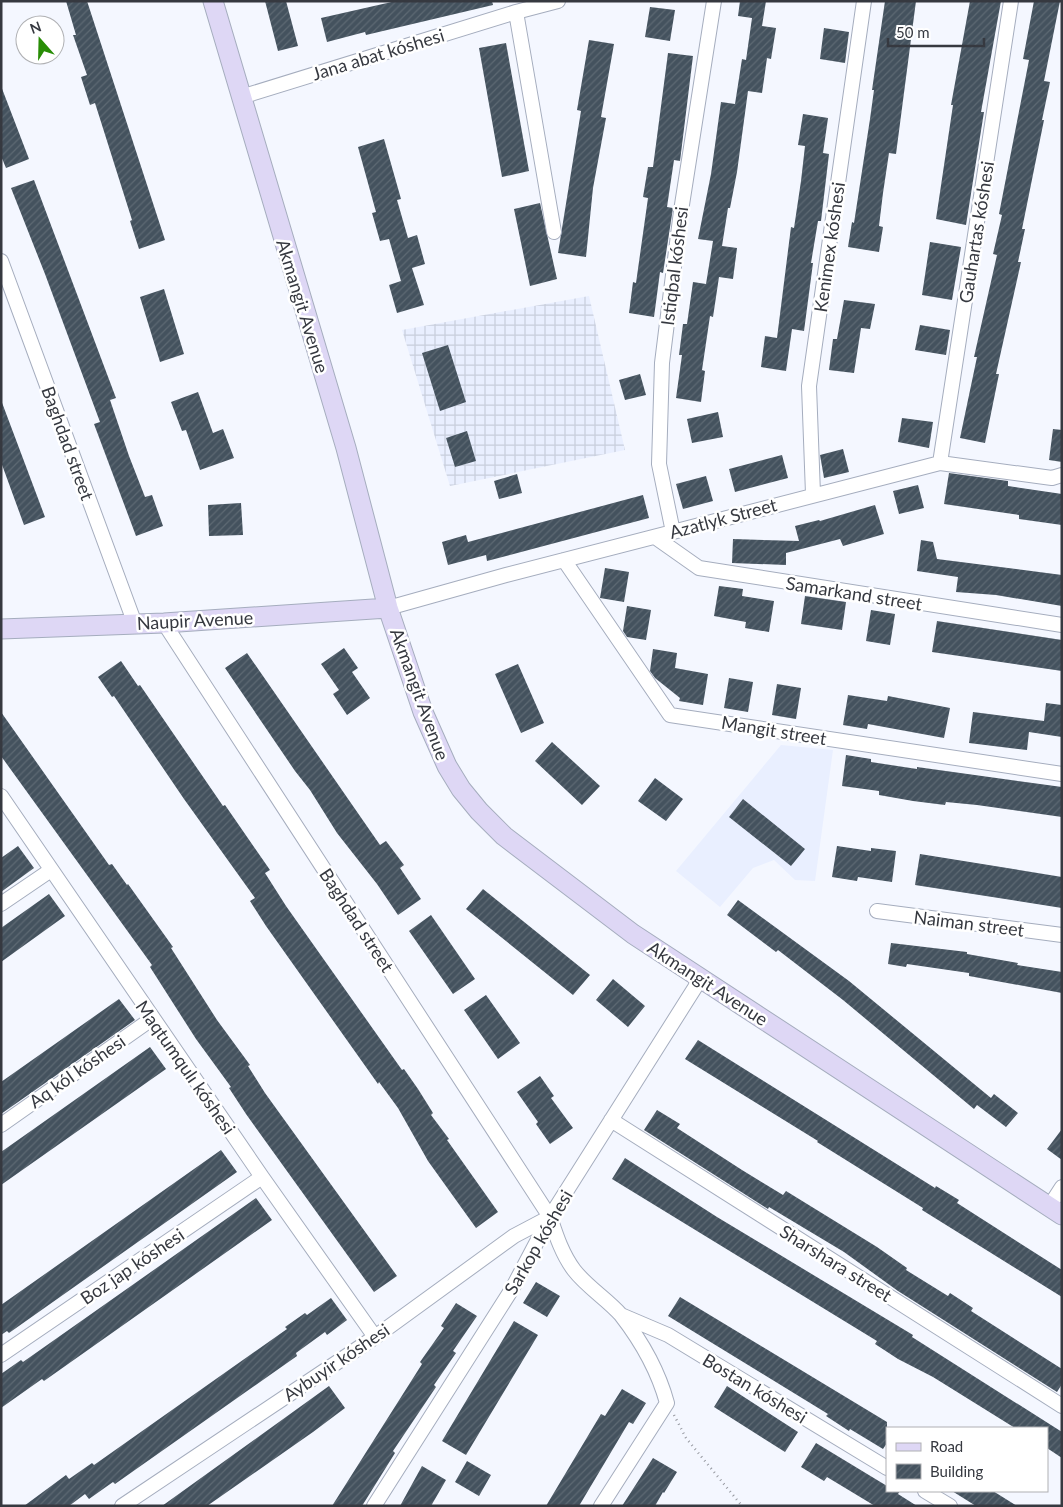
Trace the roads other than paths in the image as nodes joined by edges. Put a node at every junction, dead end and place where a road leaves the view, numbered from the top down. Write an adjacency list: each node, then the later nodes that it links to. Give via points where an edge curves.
1 (213, 1): 7 (street, Akmangit Avenue)
2 (558, 1): 6 (street, Jana abat kóshesi)
3 (714, 1): 13 (street, Istiqbal kóshesi, via 680,211 662,363 659,464)
4 (864, 1): 12 (street, Kenimex kóshesi, via 809,386)
5 (1011, 1): 10 (street, Gauhartas kóshesi)
6 (516, 12): 7 (street, Jana abat kóshesi); 8 (street)
7 (241, 97): 16 (street, Akmangit Avenue, via 346,448)
8 (554, 232)
9 (1, 261): 18 (street, Baghdad street)
10 (940, 463): 11 (street, Azatlyk Street, via 1052,478); 12 (street, Azatlyk Street)
11 (1062, 475)
12 (813, 494): 13 (street, Azatlyk Street)
13 (673, 532): 14 (street, Azatlyk Street)
14 (655, 537): 15 (street, Azatlyk Street); 19 (street, Samarkand street, via 699,568)
15 (564, 560): 16 (street, Azatlyk Street); 21 (street, Mangit street, via 670,715)
16 (388, 608): 17 (street, Naupir Avenue); 27 (street, Akmangit Avenue, via 424,712 447,766 478,811 518,846 633,934)
17 (164, 623): 18 (street, Naupir Avenue); 34 (street, Baghdad street)
18 (134, 624): 20 (street, Naupir Avenue)
19 (1062, 625)
20 (1, 629)
21 (1062, 774)
22 (1, 796): 23 (street, Maqtumqulı kóshesi)
23 (50, 870): 24 (street); 28 (street, Maqtumqulı kóshesi)
24 (1, 904)
25 (877, 911): 26 (street, Naiman street)
26 (1062, 935)
27 (701, 978): 29 (street, Sarkop kóshesi); 33 (street, Akmangit Avenue)
28 (153, 1018): 30 (street, Aq kól kóshesi); 31 (street, Maqtumqulı kóshesi)
29 (610, 1120): 34 (street, Sarkop kóshesi); 38 (street, Sharshara street)
30 (1, 1125)
31 (262, 1177): 36 (street, Maqtumqulı kóshesi); 37 (street, Boz jap kóshesi)
32 (1062, 1187): 33 (street)
33 (1055, 1211)
34 (550, 1218): 35 (street, Baghdad street, via 574,1270); 36 (street, Aybuyir kóshesi, via 514,1236); 42 (street, Sarkop kóshesi, via 512,1289)
35 (620, 1315): 39 (street, Bostan kóshesi, via 668,1335); 43 (street, via 649,1356 660,1377 667,1403)
36 (375, 1337): 41 (street, Aybuyir kóshesi)
37 (1, 1355)
38 (1062, 1406)
39 (886, 1467)
40 (927, 1492): 44 (street)
41 (122, 1506)
42 (374, 1506)
43 (601, 1506)
44 (950, 1506)

